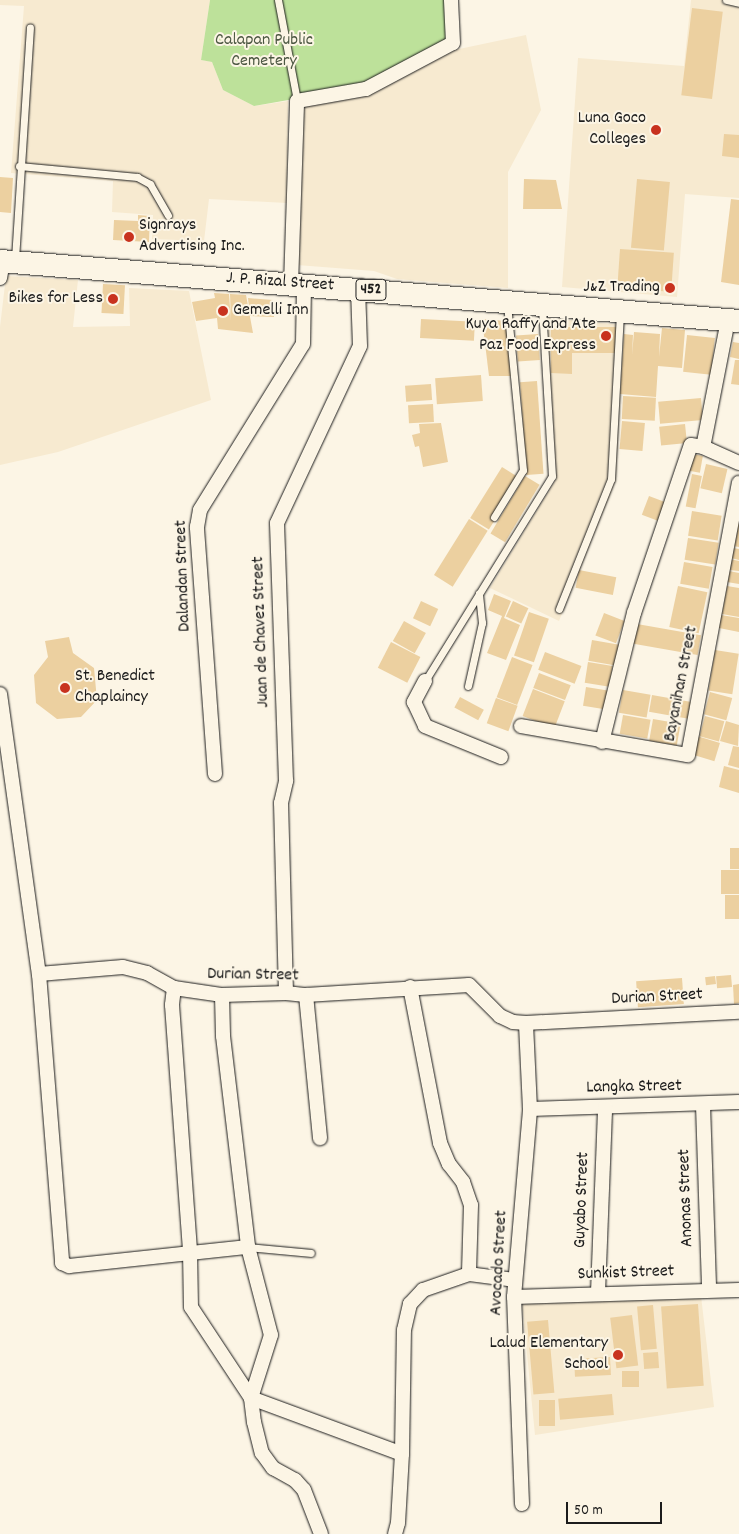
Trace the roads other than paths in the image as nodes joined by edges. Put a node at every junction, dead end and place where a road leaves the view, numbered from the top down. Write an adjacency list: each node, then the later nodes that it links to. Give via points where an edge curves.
1 (278, 0): 6 (lane)
2 (451, 0): 6 (street, via 453,43 366,89)
3 (726, 0): 4 (lane)
4 (738, 2)
5 (30, 27): 7 (lane)
6 (297, 101): 10 (street, Dalandan Street)
7 (19, 166): 8 (lane, via 137,177 150,184); 9 (lane)
8 (168, 216)
9 (4, 266): 10 (highway, J. P. Rizal Street / 452)
10 (297, 285): 11 (highway, J. P. Rizal Street / 452); 28 (street, Dalandan Street, via 303,344 200,510 197,527)
11 (358, 289): 12 (highway, J. P. Rizal Street / 452); 32 (street, Juan de Chavez Street, via 360,346 277,523 286,781 281,802)
12 (507, 302): 13 (highway, J. P. Rizal Street / 452); 19 (lane, via 523,470)
13 (542, 306): 14 (highway, J. P. Rizal Street / 452); 20 (lane, via 552,476)
14 (620, 312): 15 (highway, J. P. Rizal Street / 452); 21 (lane, via 611,479)
15 (734, 320): 16 (street)
16 (703, 447): 17 (street); 26 (street, via 691,445 634,614)
17 (739, 463)
18 (739, 483): 26 (street, Bayanihan Street, via 688,755)
19 (494, 517)
20 (479, 593): 22 (lane); 23 (lane, via 482,623)
21 (559, 609)
22 (425, 680): 27 (street, via 414,702 424,726)
23 (468, 686)
24 (0, 694): 29 (street)
25 (521, 726): 26 (street, Bayanihan Street)
26 (602, 742)
27 (501, 757)
28 (215, 774)
29 (39, 974): 31 (street, Durian Street, via 122,967 147,973); 43 (street, via 62,1263 69,1266)
30 (410, 987): 34 (street, Durian Street); 36 (street, Durian Street, via 469,986 500,1016); 45 (street, via 440,1143 449,1164 463,1182 471,1205)
31 (174, 988): 33 (street, Durian Street); 43 (street, via 172,1004)
32 (286, 993): 33 (street, Durian Street); 34 (street, Durian Street)
33 (222, 995): 42 (street, via 223,1036)
34 (306, 995): 41 (street)
35 (739, 1012): 36 (street, Durian Street)
36 (526, 1023): 40 (street, Avocado Street)
37 (739, 1102): 38 (street, Langka Street)
38 (703, 1105): 39 (street, Langka Street); 47 (street, Anonas Street)
39 (605, 1107): 40 (street, Langka Street); 49 (street, Guyabo Street)
40 (530, 1109): 46 (street, Avocado Street)
41 (320, 1138)
42 (248, 1247): 43 (street); 44 (lane); 51 (street, via 271,1335)
43 (190, 1251): 51 (street, via 191,1307)
44 (311, 1253)
45 (469, 1274): 46 (street); 52 (street, via 423,1290 410,1304 404,1330)
46 (515, 1280): 50 (street, Avocado Street)
47 (709, 1290): 48 (street, Sunkist Street); 49 (street, Sunkist Street)
48 (739, 1290)
49 (598, 1293): 50 (street, Sunkist Street)
50 (514, 1297): 53 (street, Avocado Street)
51 (251, 1398): 52 (street); 54 (street, via 262,1454 273,1468 295,1480 304,1490)
52 (402, 1454): 55 (street, via 398,1523)
53 (522, 1504)
54 (321, 1534)
55 (394, 1534)

